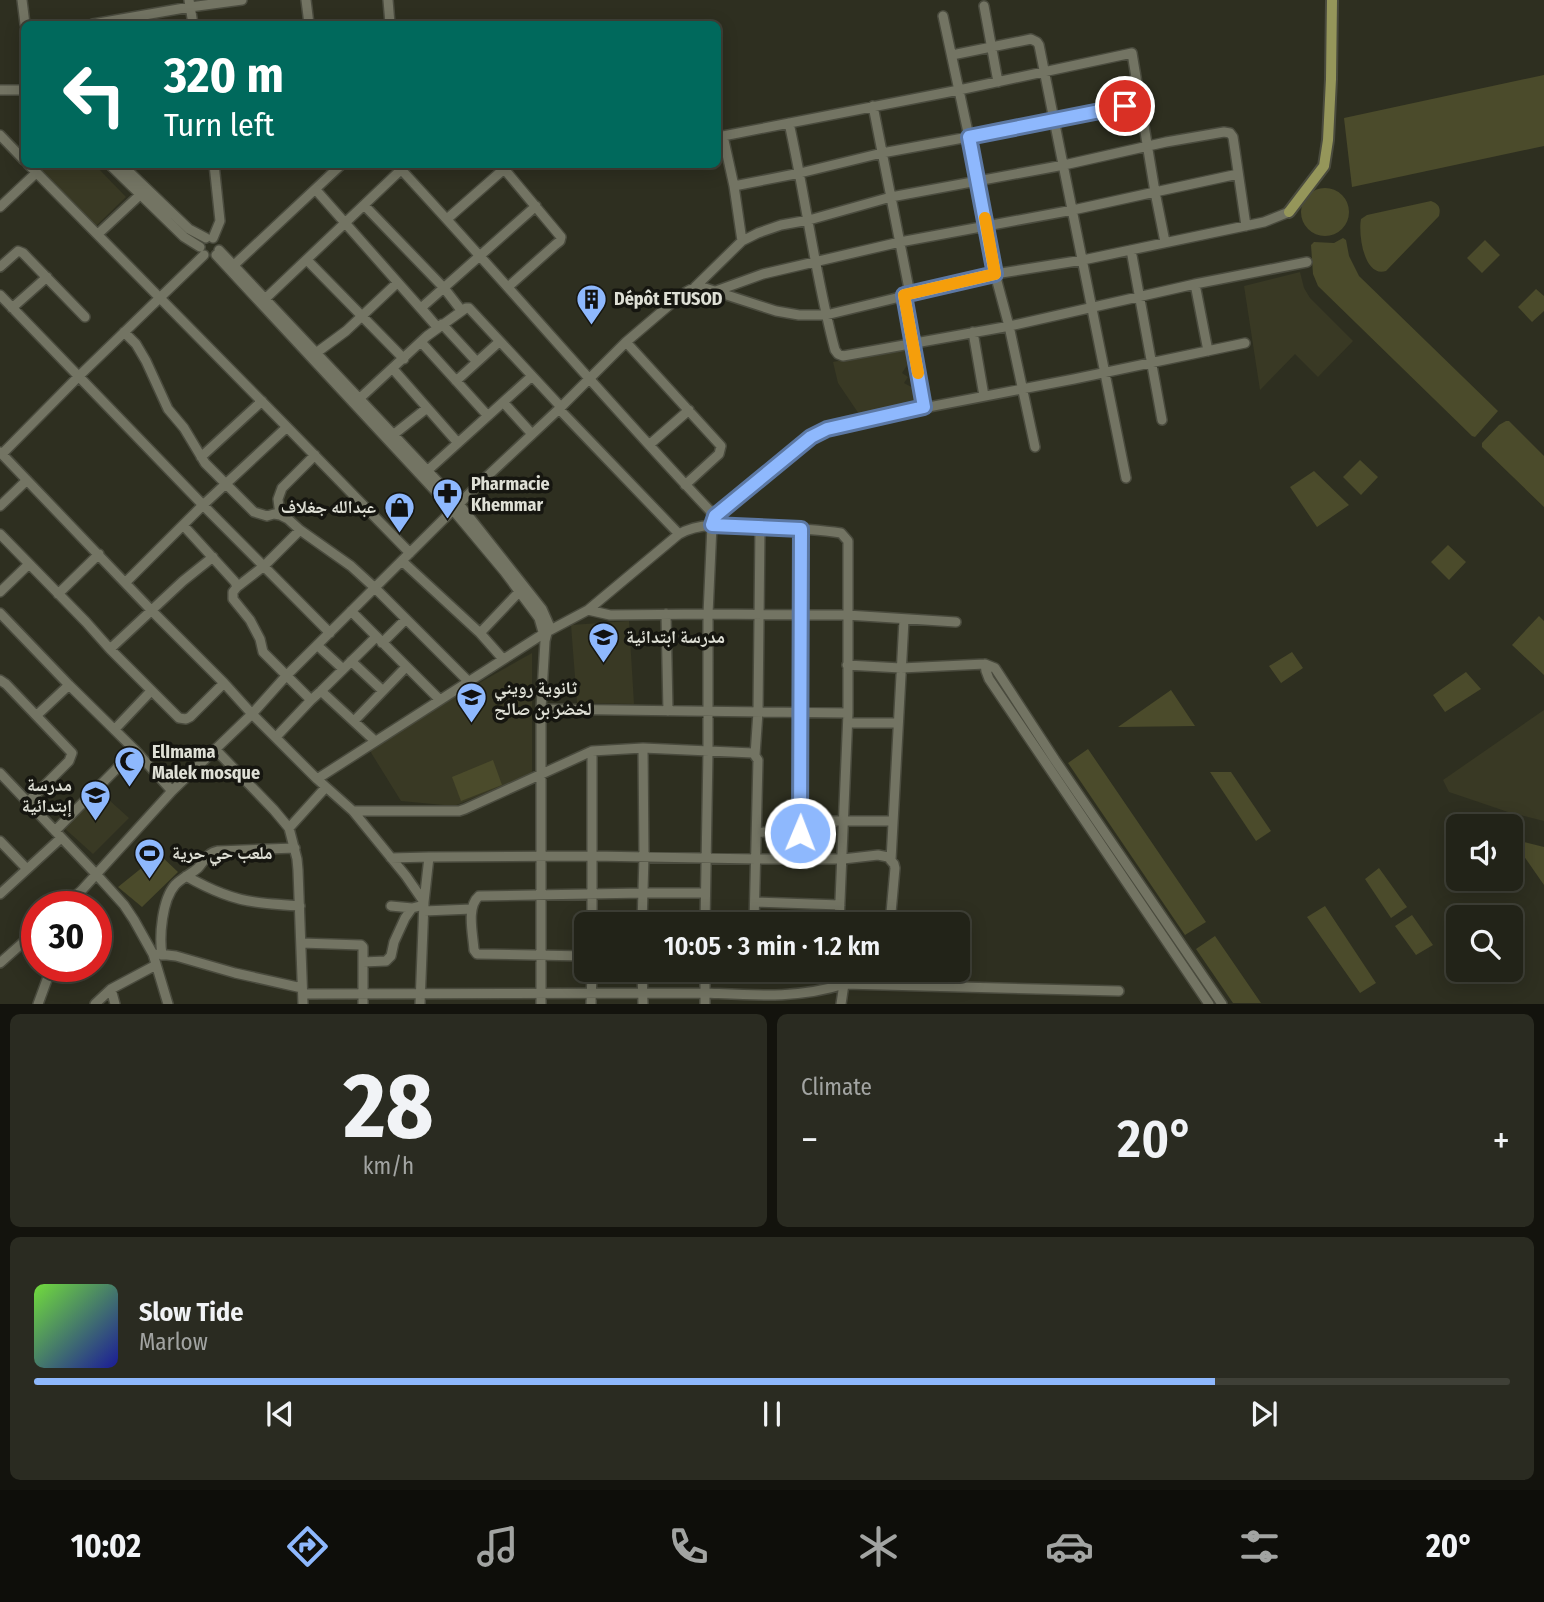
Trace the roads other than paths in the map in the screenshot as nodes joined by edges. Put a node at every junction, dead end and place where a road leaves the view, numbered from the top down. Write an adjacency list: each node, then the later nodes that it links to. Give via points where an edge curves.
1 (22, 0): 9 (street)
2 (242, 0): 6 (street)
3 (306, 0): 12 (street)
4 (388, 0): 13 (street)
5 (1332, 0): 53 (main road, via 1324,166)
6 (190, 3): 10 (street); 11 (street)
7 (984, 6): 14 (street)
8 (943, 16): 15 (street)
9 (25, 21)
10 (107, 21)
11 (193, 21)
12 (309, 21)
13 (390, 21)
14 (991, 47): 15 (street); 16 (street, via 1034,40); 17 (street)
15 (952, 55): 20 (street)
16 (1045, 72): 17 (street); 21 (street, via 1132,53); 23 (street)
17 (998, 82): 20 (street)
18 (0, 90): 19 (street)
19 (21, 90)
20 (959, 90): 22 (street); 26 (street)
21 (1140, 103): 23 (street); 27 (street)
22 (873, 106): 24 (street); 28 (street)
23 (1055, 121): 26 (street); 30 (street)
24 (789, 123): 41 (street); 44 (street, via 723,136)
25 (0, 135): 29 (street)
26 (969, 137): 28 (street); 43 (street)
27 (1148, 146): 30 (street); 42 (street, via 1227,132 1233,137); 47 (street)
28 (882, 153): 41 (street); 48 (street)
29 (21, 157)
30 (1064, 165): 43 (street); 52 (street)
31 (32, 168): 40 (street)
32 (114, 168): 46 (street)
33 (124, 168): 46 (street)
34 (214, 168): 60 (street, via 220,221)
35 (338, 168): 45 (street)
36 (399, 168): 49 (street)
37 (403, 168): 54 (street)
38 (501, 168): 54 (street)
39 (503, 168): 50 (street)
40 (36, 173): 51 (street); 59 (street)
41 (800, 173): 44 (street); 55 (street)
42 (1238, 174): 47 (street); 58 (street)
43 (978, 181): 48 (street); 57 (street)
44 (734, 186): 61 (street)
45 (316, 190): 56 (street); 72 (street)
46 (143, 192): 59 (street); 60 (street, via 189,229); 65 (street)
47 (1155, 192): 52 (street); 63 (street)
48 (891, 197): 55 (street); 62 (street)
49 (364, 205): 56 (street); 80 (street)
50 (536, 206): 67 (street); 78 (street, via 561,239)
51 (0, 207)
52 (1073, 210): 57 (street); 69 (street)
53 (1289, 212): 58 (street)
54 (447, 219): 67 (street)
55 (809, 219): 61 (street); 71 (street)
56 (345, 224): 68 (street); 76 (street)
57 (986, 225): 62 (street); 74 (street)
58 (1246, 226): 63 (street)
59 (98, 234): 84 (street)
60 (209, 238): 65 (street, via 203,240); 66 (street, via 219,243)
61 (742, 241): 79 (street)
62 (900, 242): 71 (street); 83 (street)
63 (1165, 242): 64 (street)
64 (1131, 250): 69 (street); 85 (street)
65 (202, 251): 66 (street, via 212,257); 84 (street)
66 (217, 253): 72 (street); 140 (street)
67 (479, 256): 78 (street); 80 (street)
68 (307, 260): 86 (street); 91 (street)
69 (1083, 260): 74 (street); 88 (street)
70 (1307, 262): 77 (street)
71 (817, 263): 81 (street, via 763,274); 90 (street)
72 (233, 266): 86 (street)
73 (0, 267): 75 (street, via 21,251)
74 (995, 274): 83 (street); 94 (street)
75 (47, 277): 87 (street); 92 (street)
76 (397, 283): 91 (street); 93 (street)
77 (1195, 284): 85 (street); 102 (street)
78 (508, 287): 111 (street)
79 (695, 287): 81 (street); 99 (street)
80 (444, 288): 89 (street); 93 (street, via 421,308)
81 (716, 291): 90 (street, via 776,311)
82 (0, 295): 87 (street)
83 (907, 295): 90 (street); 100 (street)
84 (160, 297): 95 (street); 116 (street)
85 (1140, 298): 88 (street); 106 (street)
86 (265, 299): 103 (street)
87 (12, 308): 109 (street)
88 (1093, 308): 94 (street); 108 (street)
89 (461, 310): 93 (street); 98 (street, via 469,308)
90 (826, 315): 100 (street, via 840,355)
91 (362, 316): 103 (street); 104 (street)
92 (85, 317)
93 (440, 326): 97 (street); 105 (street)
94 (1009, 326): 96 (street); 113 (street)
95 (124, 332): 109 (street); 132 (street, via 136,344 168,409)
96 (973, 332): 100 (street); 114 (street)
97 (421, 342): 104 (street); 112 (street)
98 (499, 342): 105 (street); 110 (street)
99 (626, 342): 111 (street); 121 (street)
100 (912, 343): 118 (street)
101 (1245, 343): 102 (street)
102 (1208, 351): 106 (street)
103 (316, 353): 115 (street)
104 (404, 359): 107 (street)
105 (477, 362): 112 (street)
106 (1153, 363): 108 (street); 123 (street)
107 (393, 369): 115 (street); 119 (street)
108 (1105, 373): 113 (street); 134 (street)
109 (79, 376): 130 (street); 138 (street)
110 (532, 376): 117 (street); 120 (street)
111 (589, 379): 120 (street); 128 (street)
112 (456, 381): 122 (street)
113 (1022, 389): 114 (street); 129 (street)
114 (984, 396): 118 (street)
115 (359, 399): 126 (street)
116 (262, 401): 124 (street); 132 (street)
117 (503, 402): 122 (street); 125 (street)
118 (924, 407): 142 (street, via 827,429 811,437)
119 (427, 408): 126 (street); 127 (street)
120 (560, 408): 125 (street); 148 (street)
121 (689, 410): 128 (street); 137 (street, via 721,446 719,454)
122 (488, 416): 127 (street)
123 (1162, 420)
124 (288, 427): 131 (street); 136 (street)
125 (532, 434): 140 (street)
126 (393, 435): 133 (street)
127 (458, 443): 133 (street)
128 (649, 445): 137 (street)
129 (1034, 447)
130 (1, 453): 135 (street)
131 (315, 455): 141 (street, via 282,488); 149 (street)
132 (201, 457): 136 (street)
133 (427, 471): 140 (street)
134 (1126, 478)
135 (27, 480): 139 (street); 150 (street)
136 (226, 484): 138 (street); 141 (street, via 254,512)
137 (685, 485): 142 (street)
138 (203, 505): 143 (street); 154 (street)
139 (0, 506)
140 (456, 507): 149 (street); 159 (street); 175 (street, via 542,609 547,618)
141 (280, 515): 146 (street)
142 (713, 520): 144 (street); 148 (street); 166 (street)
143 (183, 525): 151 (street); 155 (street)
144 (760, 527): 145 (street); 167 (street)
145 (801, 529): 168 (street); 169 (street, via 846,537)
146 (300, 530): 154 (street); 157 (street)
147 (0, 534): 153 (street)
148 (679, 534): 161 (street)
149 (410, 553): 152 (street)
150 (99, 554): 155 (street); 160 (street)
151 (213, 557): 156 (street); 162 (street)
152 (402, 561): 157 (street); 174 (street)
153 (29, 564): 158 (street); 160 (street)
154 (264, 566): 156 (street); 173 (street)
155 (126, 582): 162 (street)
156 (237, 587): 186 (street, via 233,599 250,620 263,652)
157 (375, 587): 163 (street); 170 (street)
158 (0, 592)
159 (519, 592): 174 (street); 175 (street)
160 (58, 594): 178 (street)
161 (588, 610): 165 (street, via 610,615); 175 (street)
162 (152, 611): 178 (street); 189 (street)
163 (351, 611): 173 (street); 176 (street)
164 (0, 613): 190 (street)
165 (666, 614): 166 (street); 197 (street)
166 (708, 614): 167 (street); 198 (street)
167 (759, 614): 168 (street); 199 (street)
168 (801, 615): 169 (street); 200 (street)
169 (847, 615): 171 (street); 182 (street)
170 (406, 619): 176 (street); 188 (street)
171 (904, 620): 172 (street); 184 (street)
172 (956, 622)
173 (330, 633): 177 (street)
174 (480, 633): 179 (street)
175 (546, 635): 179 (street); 196 (street)
176 (379, 640): 180 (street); 183 (street)
177 (317, 645): 185 (street); 186 (street)
178 (110, 649): 191 (street)
179 (503, 659): 188 (street)
180 (351, 661): 185 (street); 193 (street)
181 (985, 664): 184 (street); 297 (street, via 1004,701); 298 (street, via 998,671)
182 (847, 665): 184 (street); 203 (street)
183 (406, 667): 193 (street); 194 (street)
184 (901, 668): 205 (street)
185 (343, 669): 192 (street)
186 (286, 676): 195 (street); 201 (street)
187 (0, 680): 202 (street)
188 (468, 681): 194 (street)
189 (225, 683): 191 (street, via 186,719 174,714); 201 (street)
190 (69, 685): 202 (street); 206 (street)
191 (151, 691): 206 (street)
192 (321, 691): 195 (street); 204 (street)
193 (383, 691): 204 (street)
194 (439, 699): 208 (street)
195 (311, 701): 207 (street)
196 (541, 709): 197 (street); 216 (street)
197 (668, 711): 198 (street)
198 (709, 712): 199 (street); 213 (street)
199 (758, 712): 200 (street); 214 (street)
200 (801, 712): 203 (street); 222 (street)
201 (252, 714): 207 (street); 210 (street)
202 (37, 715): 220 (street, via 72,753)
203 (848, 718): 205 (street); 224 (street)
204 (354, 722): 208 (street)
205 (898, 723): 223 (street)
206 (115, 729): 211 (street)
207 (276, 737): 217 (street)
208 (375, 740): 217 (street)
209 (643, 748): 212 (street); 213 (street); 233 (street)
210 (215, 749): 219 (street); 225 (street)
211 (135, 750): 219 (street); 228 (street)
212 (592, 751): 216 (street); 232 (street)
213 (708, 752): 214 (street); 236 (street)
214 (755, 755): 226 (street)
215 (0, 773): 220 (street)
216 (541, 776): 221 (street, via 459,811); 231 (street)
217 (317, 779): 218 (street)
218 (326, 787): 221 (street); 225 (street)
219 (172, 791): 242 (street)
220 (28, 802): 228 (street)
221 (353, 811): 234 (street)
222 (801, 821): 224 (street); 227 (street)
223 (893, 821): 224 (street); 240 (street)
224 (844, 822): 239 (street)
225 (289, 828): 230 (street)
226 (757, 832): 227 (street); 237 (street)
227 (800, 833): 238 (street)
228 (58, 834): 241 (street); 242 (street)
229 (0, 841): 241 (street)
230 (295, 848): 243 (street, via 212,852); 252 (street)
231 (541, 856): 232 (street); 235 (street); 248 (street)
232 (593, 856): 233 (street); 249 (street)
233 (644, 856): 236 (street); 245 (street)
234 (391, 858): 235 (street); 254 (street)
235 (429, 858): 254 (street)
236 (705, 858): 237 (street); 246 (street)
237 (756, 859): 238 (street); 250 (street)
238 (800, 859): 239 (street)
239 (843, 859): 240 (street, via 878,855); 251 (street)
240 (891, 860): 262 (street, via 895,868)
241 (27, 869): 247 (street)
242 (96, 874): 244 (street); 265 (street)
243 (186, 876): 252 (street, via 236,898); 265 (street, via 169,894)
244 (81, 891)
245 (643, 893): 246 (street); 249 (street); 258 (street)
246 (705, 893): 259 (street)
247 (0, 894)
248 (541, 894): 249 (street); 256 (street, via 479,896); 266 (street)
249 (592, 894): 257 (street)
250 (755, 902): 251 (street); 260 (street)
251 (840, 905): 261 (street)
252 (300, 906): 263 (street)
253 (391, 906): 255 (street)
254 (424, 906): 255 (street); 256 (street); 287 (street)
255 (412, 908): 268 (street, via 388,959)
256 (472, 909): 266 (street, via 477,954)
257 (592, 912)
258 (642, 912)
259 (705, 912)
260 (755, 912)
261 (840, 912)
262 (891, 912)
263 (301, 943): 268 (street, via 360,944); 284 (street)
264 (21, 944): 269 (street)
265 (158, 954): 270 (street); 284 (street)
266 (541, 954): 267 (street); 280 (street)
267 (574, 955)
268 (363, 962): 286 (street)
269 (0, 963)
270 (156, 965): 278 (street); 291 (street)
271 (46, 982): 288 (street)
272 (592, 982): 281 (street)
273 (642, 982): 282 (street)
274 (705, 982): 283 (street)
275 (903, 982): 277 (street)
276 (844, 984): 277 (street); 283 (street, via 790,995); 296 (street)
277 (904, 985): 279 (street)
278 (111, 989): 289 (street); 290 (street)
279 (1119, 991)
280 (541, 993): 281 (street); 285 (street); 292 (street)
281 (592, 993): 282 (street); 293 (street)
282 (642, 993): 283 (street); 294 (street)
283 (705, 993): 295 (street)
284 (303, 995): 286 (street)
285 (484, 998): 287 (street)
286 (363, 999): 287 (street)
287 (420, 999)
288 (38, 1003)
289 (95, 1003)
290 (115, 1003)
291 (168, 1003)
292 (541, 1003)
293 (591, 1003)
294 (643, 1003)
295 (705, 1003)
296 (841, 1003)
297 (1209, 1003)
298 (1222, 1003)

